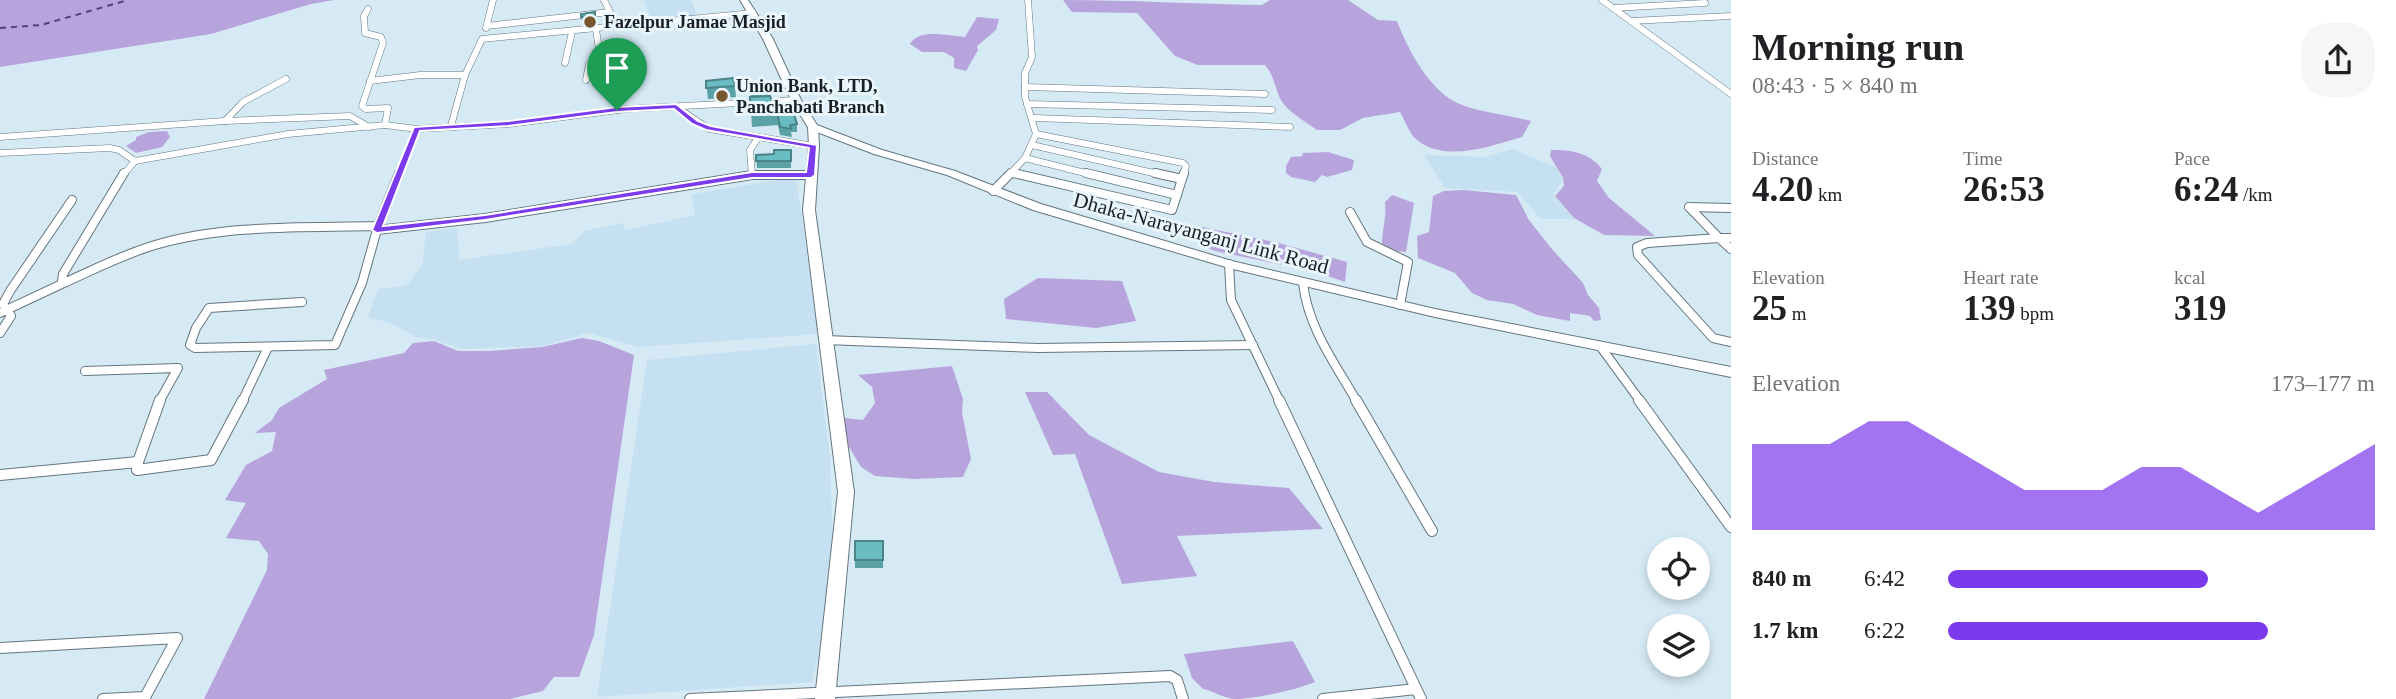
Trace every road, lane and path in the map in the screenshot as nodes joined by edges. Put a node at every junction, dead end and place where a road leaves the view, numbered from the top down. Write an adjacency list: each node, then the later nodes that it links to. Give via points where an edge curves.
1 (494, 0): 13 (street)
2 (604, 0): 9 (street)
3 (744, 0): 10 (main road)
4 (1028, 0): 23 (street, via 1032,57)
5 (1602, 0): 7 (street)
6 (1703, 1): 7 (street); 11 (street)
7 (1613, 8): 12 (street)
8 (368, 9): 22 (street, via 363,16 365,33 381,37 383,43)
9 (610, 12): 13 (street); 14 (street)
10 (753, 13): 14 (street); 26 (main road)
11 (1729, 17): 12 (street)
12 (1631, 21): 25 (street)
13 (487, 26): 17 (street)
14 (613, 27): 15 (street)
15 (596, 30): 16 (street); 21 (street, via 601,61 589,64)
16 (572, 32): 17 (street); 18 (street)
17 (482, 39): 19 (street)
18 (565, 63)
19 (465, 75): 22 (street); 33 (street)
20 (286, 79): 31 (street, via 243,102)
21 (586, 80)
22 (370, 81): 32 (street, via 362,106 366,110 388,108)
23 (1025, 87): 24 (street); 27 (street)
24 (1265, 94)
25 (1731, 94)
26 (796, 100): 28 (street); 35 (main road)
27 (1027, 104): 29 (street); 30 (street)
28 (676, 107): 33 (street); 40 (street, via 709,129)
29 (1272, 110)
30 (1034, 118): 36 (street); 38 (street)
31 (225, 121): 34 (street, via 350,116); 39 (street)
32 (385, 125): 34 (street); 37 (street)
33 (451, 126): 37 (street)
34 (369, 127): 45 (street, via 250,140)
35 (813, 127): 42 (main road); 50 (main road, Dhaka-Narayanganj Link Road)
36 (1290, 127)
37 (417, 129): 55 (street)
38 (1036, 134): 41 (street); 49 (street, via 1183,163)
39 (0, 137)
40 (758, 138): 42 (street); 47 (street, via 750,150)
41 (1032, 145): 44 (street); 49 (street)
42 (814, 146): 48 (main road)
43 (0, 153): 45 (street, via 110,148)
44 (1025, 158): 46 (street); 51 (street)
45 (135, 161): 58 (street, via 63,274)
46 (1013, 173): 50 (street); 51 (street, via 1168,211)
47 (752, 175): 48 (street); 55 (street, via 485,218)
48 (811, 175): 64 (main road, via 809,210)
49 (1182, 179): 51 (street)
50 (993, 191): 57 (main road, Dhaka-Narayanganj Link Road)
51 (1177, 195)
52 (72, 200): 62 (street, via 10,291)
53 (1731, 208): 56 (street, via 1689,207)
54 (1350, 212): 61 (street, via 1362,239 1408,262)
55 (377, 228): 58 (street, via 256,228 170,241); 68 (street, via 362,283 335,345)
56 (1727, 242): 65 (street, via 1637,247 1638,255 1713,338)
57 (1229, 264): 59 (main road, Dhaka-Narayanganj Link Road); 66 (street, via 1231,300)
58 (66, 282): 62 (street)
59 (1303, 283): 61 (main road, Dhaka-Narayanganj Link Road); 74 (street, via 1312,324)
60 (302, 302): 68 (street, via 209,308 190,345)
61 (1400, 304): 67 (main road, Dhaka-Narayanganj Link Road)
62 (3, 312): 63 (street, via 11,316)
63 (0, 333)
64 (825, 340): 66 (street, via 1003,349); 77 (main road, via 846,492)
65 (1731, 342)
66 (1253, 345): 76 (street)
67 (1600, 346): 70 (main road, Dhaka-Narayanganj Link Road); 73 (street)
68 (268, 347): 71 (street, via 212,460 136,470)
69 (85, 371): 71 (street, via 177,368 161,396)
70 (1731, 372)
71 (138, 462): 72 (street)
72 (0, 475)
73 (1731, 527)
74 (1433, 531)
75 (0, 648): 78 (street, via 177,638)
76 (1419, 694): 82 (street)
77 (825, 697): 80 (street); 81 (street, via 1170,676 1177,680)
78 (144, 698): 79 (street)
79 (103, 699)
80 (690, 699)
81 (1183, 699)
82 (1323, 699)

